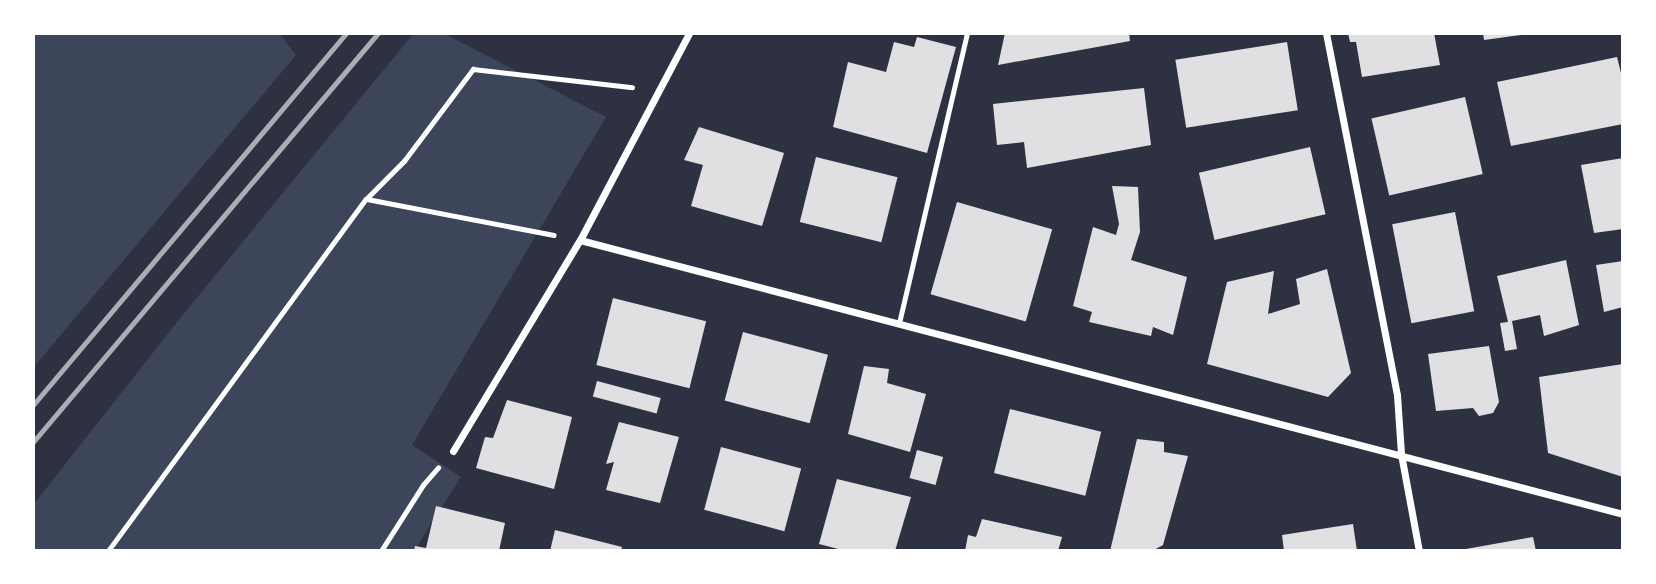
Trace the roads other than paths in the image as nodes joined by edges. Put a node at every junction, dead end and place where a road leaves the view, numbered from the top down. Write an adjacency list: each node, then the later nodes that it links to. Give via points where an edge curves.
1 (689, 33): 4 (street)
2 (967, 33): 5 (lane)
3 (1326, 33): 7 (street, via 1397,395)
4 (580, 240): 5 (street); 6 (street)
5 (899, 323): 7 (street)
6 (453, 451)
7 (1401, 454): 8 (street); 9 (street)
8 (1623, 514)
9 (1419, 551)

